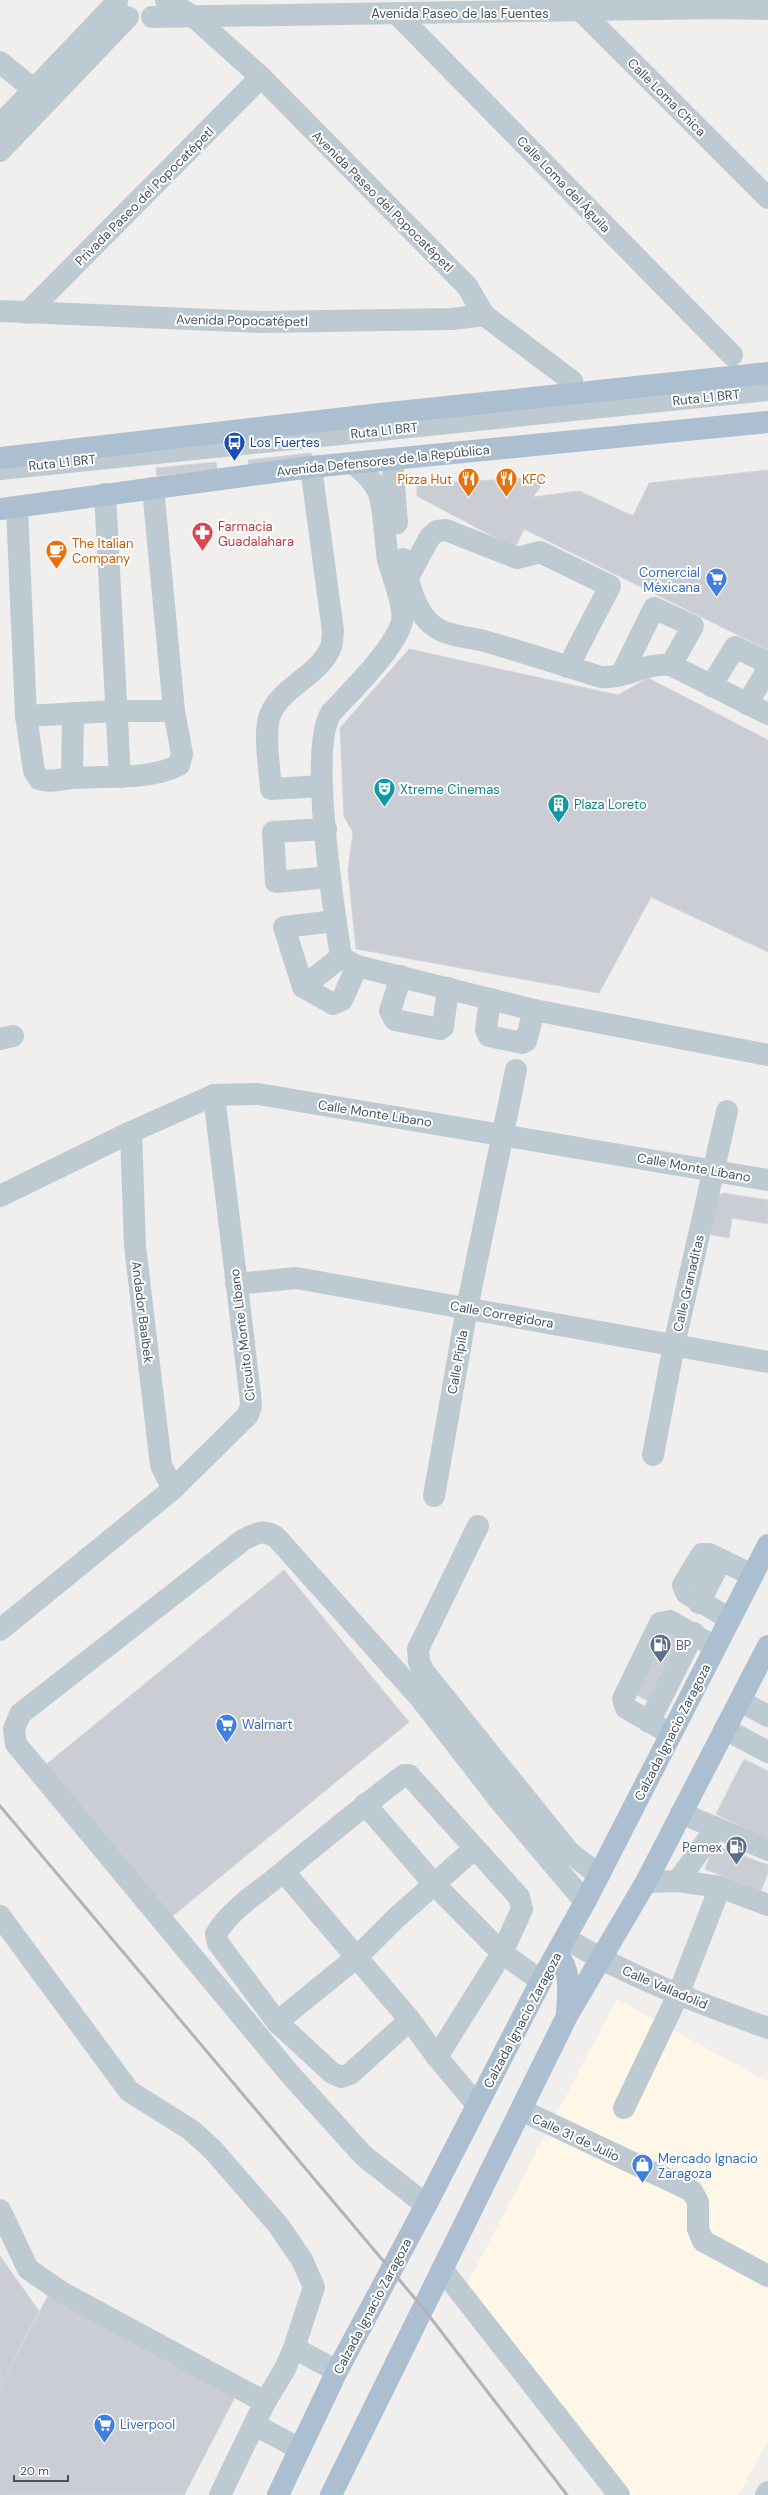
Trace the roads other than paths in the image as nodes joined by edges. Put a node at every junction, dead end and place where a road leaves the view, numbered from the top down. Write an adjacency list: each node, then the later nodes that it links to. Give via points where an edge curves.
1 (166, 0): 7 (street, Avenida Paseo del Popocatépetl)
2 (121, 6): 4 (street, Avenida Paseo de las Fuentes, via 136,20); 10 (street); 12 (street)
3 (573, 6): 5 (street, Avenida Paseo de las Fuentes); 6 (street, Avenida Paseo de las Fuentes); 13 (street, Calle Loma Chica)
4 (157, 8): 7 (street, Avenida Paseo de las Fuentes)
5 (768, 9)
6 (396, 13): 7 (street, Avenida Paseo de las Fuentes); 17 (street, Calle Loma del Águila)
7 (194, 17): 9 (street, Avenida Paseo del Popocatépetl)
8 (0, 62): 10 (street)
9 (261, 78): 15 (street, Privada Paseo del Popocatépetl); 16 (street, Avenida Paseo del Popocatépetl, via 467,286)
10 (34, 90): 11 (street)
11 (0, 125)
12 (0, 152)
13 (768, 198)
14 (0, 311): 15 (street, Avenida Popocatépetl)
15 (27, 313): 16 (street, Avenida Popocatépetl, via 261,322 452,319)
16 (484, 315): 19 (street, Avenida Paseo del Popocatépetl)
17 (732, 355)
18 (768, 373): 23 (main road)
19 (572, 381)
20 (768, 390): 27 (street, Ruta L1 BRT)
21 (768, 405): 28 (street, Ruta L1 BRT)
22 (768, 422): 24 (main road, Avenida Defensores de la República)
23 (0, 458)
24 (392, 459): 25 (main road, Avenida Defensores de la República); 32 (street, via 401,553)
25 (354, 464): 26 (main road, Avenida Defensores de la República); 47 (street, via 379,491 388,559 402,613 402,624 372,667 326,722 321,742)
26 (311, 467): 29 (main road, Avenida Defensores de la República); 47 (street, via 333,631 331,649 323,660 278,702 269,716 268,734 271,789)
27 (0, 469)
28 (0, 483)
29 (153, 488): 30 (main road, Avenida Defensores de la República); 41 (street)
30 (105, 494): 31 (main road, Avenida Defensores de la República); 40 (street)
31 (8, 509): 44 (street)
32 (408, 577): 35 (street, via 427,621 439,630); 35 (street, via 430,537 437,531 446,530 517,558 540,552 610,586)
33 (768, 662): 38 (street, via 735,647)
34 (670, 665): 37 (street, via 654,665); 37 (street, via 693,626 654,608); 38 (street)
35 (568, 667): 37 (street, via 600,677 612,678)
36 (768, 669): 39 (street)
37 (621, 675)
38 (711, 686): 39 (street)
39 (747, 704): 43 (street)
40 (115, 711): 41 (street); 42 (street); 45 (street)
41 (174, 711): 45 (street, via 182,754 179,765 169,770)
42 (73, 713): 44 (street); 46 (street)
43 (768, 714)
44 (26, 716): 46 (street, via 34,771 39,780 48,782)
45 (120, 777): 46 (street)
46 (72, 778)
47 (322, 786): 48 (street)
48 (326, 829): 49 (street); 49 (street, via 273,832 276,882)
49 (330, 878): 50 (street)
50 (335, 921): 51 (street); 53 (street, via 284,927)
51 (349, 961): 52 (street); 53 (street); 53 (street, via 342,1000 338,1003 332,1004)
52 (401, 976): 54 (street); 54 (street, via 390,1010 395,1020 440,1029 443,1027)
53 (303, 987)
54 (448, 988): 55 (street)
55 (490, 999): 56 (street); 56 (street, via 486,1030 489,1036 522,1043 526,1041)
56 (534, 1010): 57 (street)
57 (768, 1055)
58 (516, 1070): 62 (street, Calle Pípila)
59 (214, 1095): 61 (street, Calle Monte Líbano); 62 (street, Calle Monte Líbano, via 258,1094); 66 (street, Circuito Monte Líbano)
60 (727, 1111): 63 (street, Calle Granaditas)
61 (131, 1132): 65 (street, Calle Monte Líbano); 71 (street, Andador Baalbek, via 135,1246 161,1465)
62 (503, 1134): 63 (street, Calle Monte Líbano); 67 (street, Calle Pípila)
63 (714, 1170): 64 (street, Calle Monte Líbano); 68 (street, Calle Granaditas)
64 (768, 1180)
65 (0, 1196)
66 (236, 1284): 67 (street, Calle Corregidora, via 296,1278); 71 (street, Circuito Monte Líbano, via 251,1406 248,1415)
67 (467, 1308): 68 (street, Calle Corregidora); 72 (street, Calle Pípila)
68 (674, 1345): 69 (street, Calle Corregidora); 70 (street, Calle Granaditas)
69 (768, 1362)
70 (653, 1455)
71 (173, 1489): 77 (street, Circuito Monte Líbano)
72 (434, 1496)
73 (478, 1526): 93 (street, via 418,1650 419,1662 429,1678 569,1852)
74 (768, 1545): 75 (main road, Calzada Ignacio Zaragoza)
75 (752, 1575): 76 (main road, Calzada Ignacio Zaragoza); 76 (street, via 722,1560 699,1602)
76 (730, 1619): 80 (main road, Calzada Ignacio Zaragoza)
77 (0, 1630)
78 (694, 1633): 80 (street); 83 (street); 83 (street, via 670,1621 660,1623 623,1699 626,1708)
79 (768, 1646): 81 (main road)
80 (715, 1647): 85 (main road, Calzada Ignacio Zaragoza)
81 (740, 1701): 82 (street); 84 (main road)
82 (768, 1716)
83 (649, 1722): 85 (street)
84 (725, 1729): 86 (street); 88 (main road)
85 (671, 1734): 93 (main road, Calzada Ignacio Zaragoza)
86 (768, 1752)
87 (365, 1804): 90 (street, via 404,1775 409,1775); 92 (street); 96 (street)
88 (681, 1813): 89 (street); 95 (main road)
89 (716, 1828): 91 (street); 94 (street)
90 (474, 1849): 96 (street); 102 (street, via 519,1897 521,1903 522,1909)
91 (768, 1850)
92 (284, 1872): 103 (street); 109 (street, via 220,1925 216,1934 218,1943)
93 (599, 1875): 98 (main road, Calzada Ignacio Zaragoza)
94 (678, 1881): 95 (street); 97 (street)
95 (646, 1882): 104 (main road)
96 (434, 1884): 102 (street); 103 (street)
97 (720, 1887): 99 (street); 106 (street)
98 (584, 1902): 101 (main road, Calzada Ignacio Zaragoza); 115 (street, via 500,1801 421,1699 276,1537 268,1532 259,1532 243,1540 20,1714 14,1729 16,1744 122,1873 290,2073 364,2156)
99 (768, 1904)
100 (0, 1916): 119 (street, via 129,2091 191,2130 214,2150 278,2226 302,2260 314,2287)
101 (561, 1946): 104 (street, Calle Valladolid); 105 (main road, Calzada Ignacio Zaragoza); 107 (main road, via 567,1974)
102 (502, 1953): 105 (street); 111 (street)
103 (356, 1957): 108 (street); 109 (street)
104 (600, 1959): 106 (street, Calle Valladolid); 107 (main road)
105 (541, 1981): 112 (main road, Calzada Ignacio Zaragoza)
106 (678, 1995): 110 (street, Calle Valladolid); 113 (street)
107 (567, 2016): 114 (main road)
108 (410, 2020): 109 (street, via 350,2074 341,2077 332,2073); 111 (street)
109 (277, 2022)
110 (768, 2028)
111 (437, 2057): 112 (street)
112 (477, 2105): 115 (main road, Calzada Ignacio Zaragoza)
113 (624, 2108)
114 (521, 2110): 117 (main road); 118 (street, Calle 31 de Julio, via 692,2191 698,2202 698,2228 703,2240)
115 (426, 2205): 120 (main road, Calzada Ignacio Zaragoza)
116 (0, 2210): 121 (street, via 28,2268 34,2273 63,2294)
117 (442, 2269): 127 (main road); 128 (street)
118 (768, 2276)
119 (294, 2348): 120 (street); 121 (street, via 285,2369)
120 (337, 2371): 123 (main road, Calzada Ignacio Zaragoza)
121 (265, 2402): 122 (street)
122 (255, 2425): 123 (street); 125 (street)
123 (300, 2449): 126 (main road, Calzada Ignacio Zaragoza)
124 (768, 2492): 129 (street)
125 (220, 2495)
126 (278, 2495)
127 (331, 2495)
128 (619, 2495)
129 (766, 2495)

